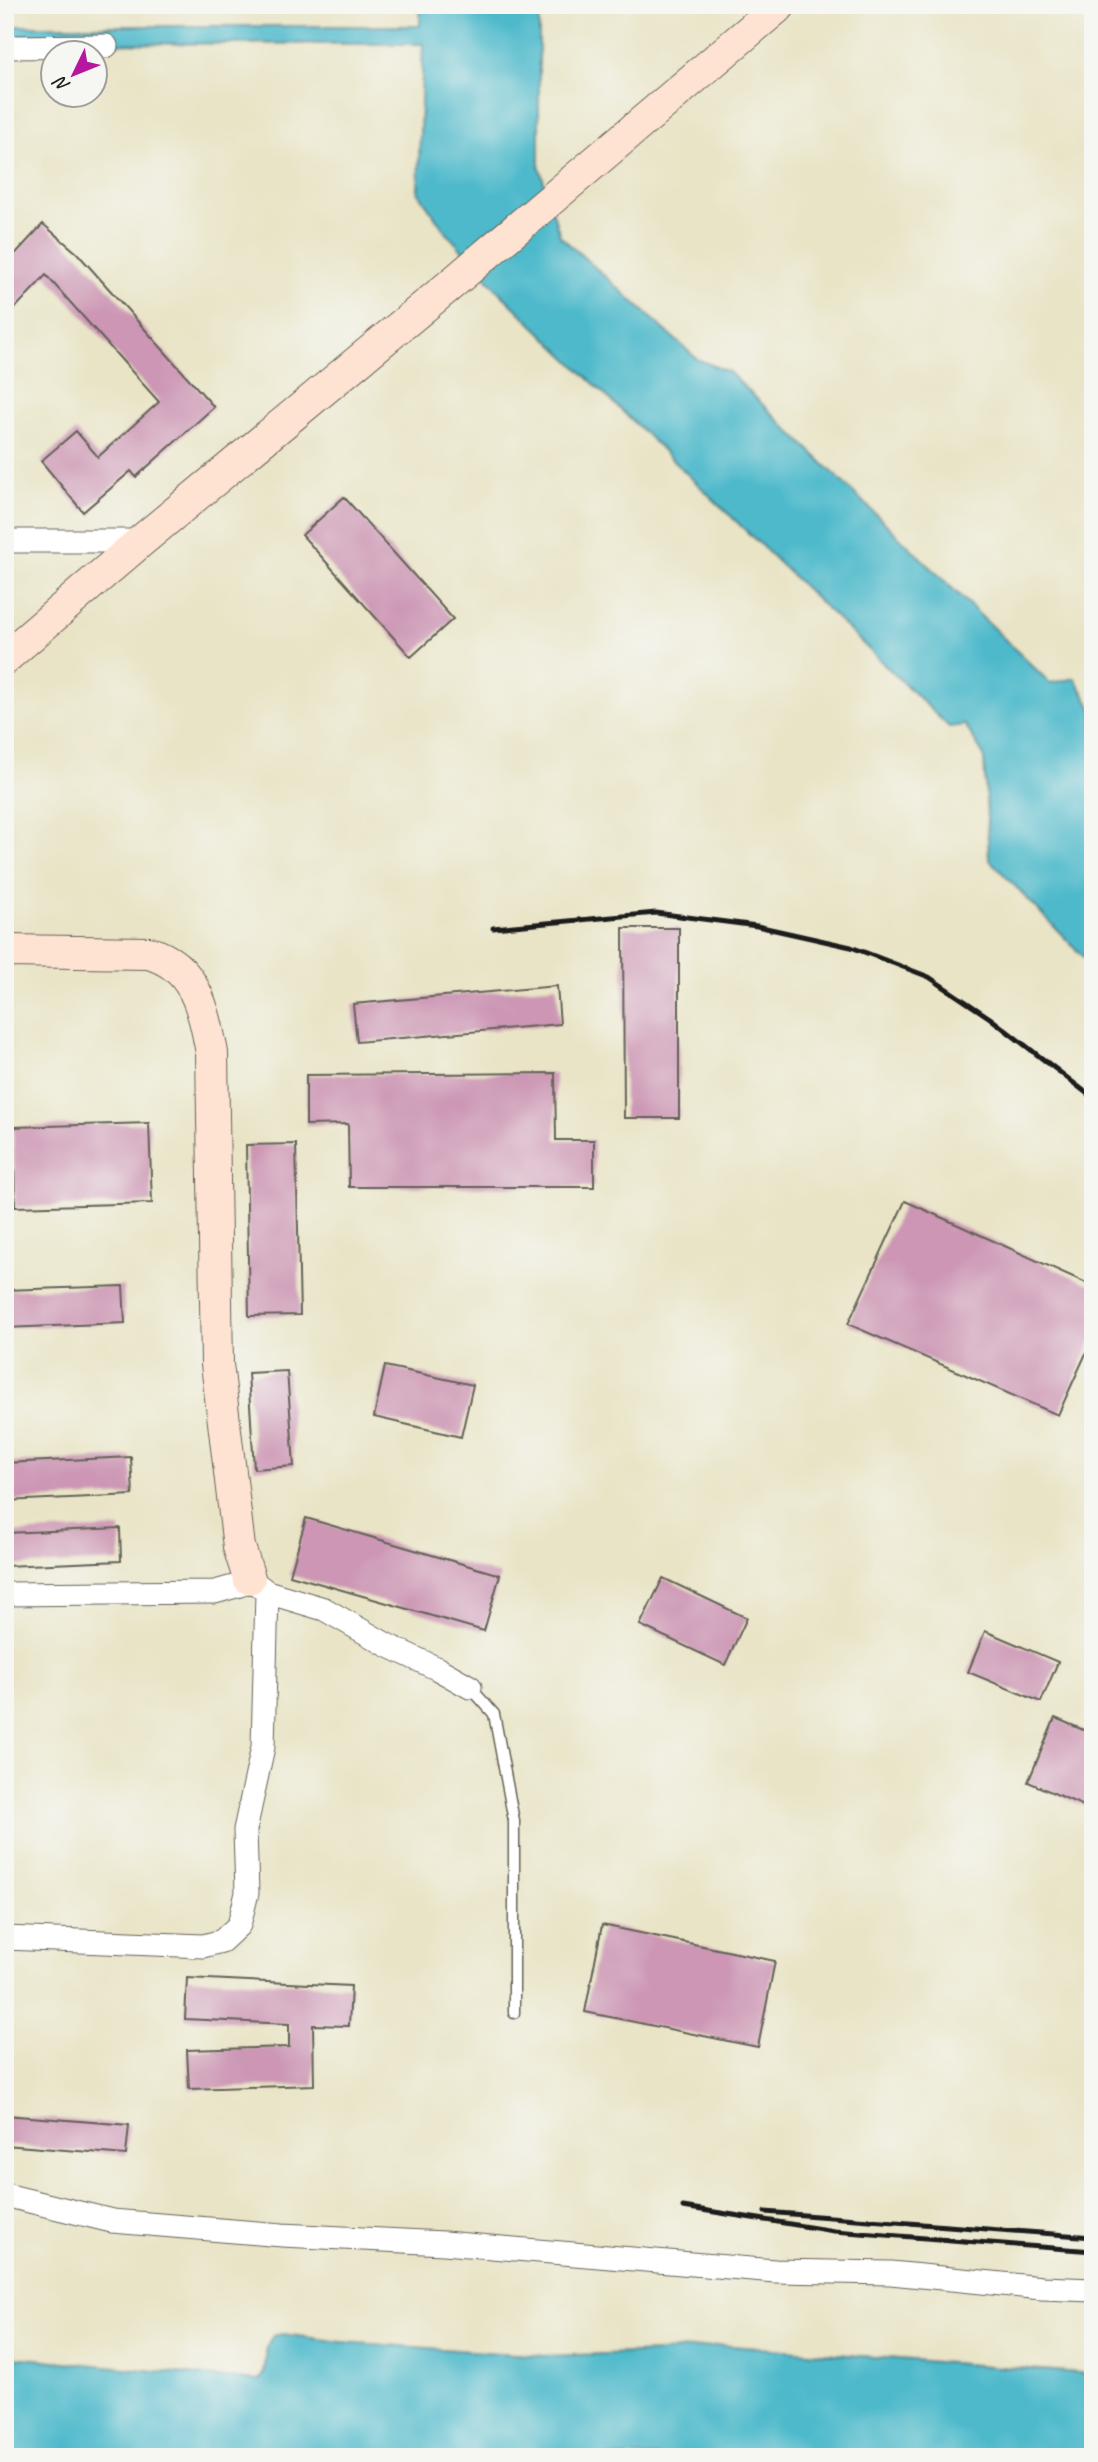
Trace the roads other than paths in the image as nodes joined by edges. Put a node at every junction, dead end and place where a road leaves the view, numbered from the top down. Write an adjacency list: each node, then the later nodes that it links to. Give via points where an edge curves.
1 (779, 5): 5 (main road)
2 (5, 47): 3 (street)
3 (38, 47)
4 (5, 541): 5 (street)
5 (141, 541): 6 (main road)
6 (5, 659)
7 (5, 951): 8 (main road, via 166,957 182,972 203,1006 212,1053 217,1364 239,1547)
8 (258, 1585): 9 (street, via 215,1592); 10 (street, via 324,1609); 11 (street, via 263,1746 245,1830 247,1893 239,1925 222,1941 203,1946)
9 (5, 1594)
10 (470, 1687): 12 (lane, via 494,1714 514,1821)
11 (5, 1938)
12 (514, 2013)
13 (5, 2195): 14 (street, via 112,2221)
14 (1093, 2290)

